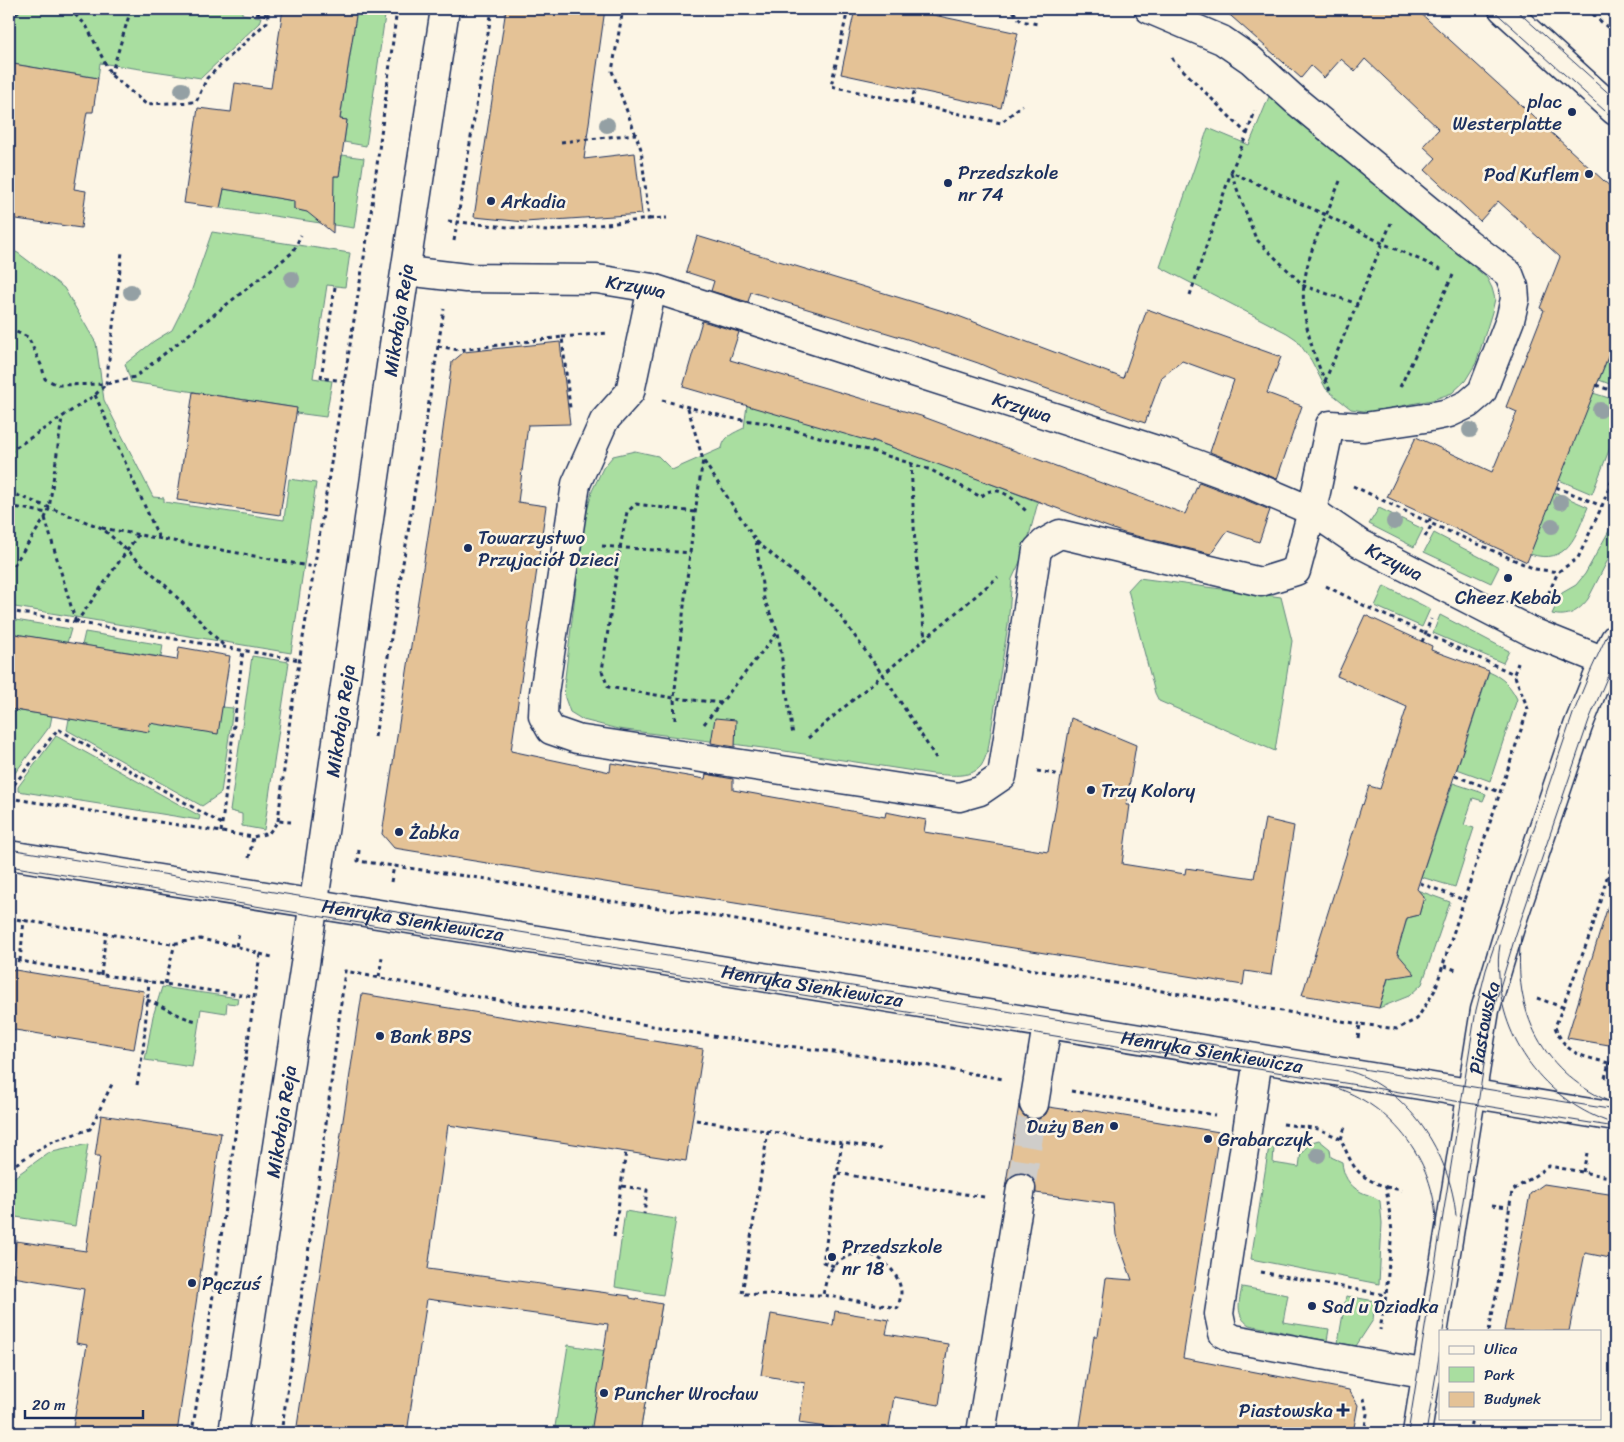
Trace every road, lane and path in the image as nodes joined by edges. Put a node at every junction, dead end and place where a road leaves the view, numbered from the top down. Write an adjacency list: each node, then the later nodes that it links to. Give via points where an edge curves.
1 (22, 9): 18 (path)
2 (69, 9): 22 (path, via 86,25)
3 (131, 9): 22 (path)
4 (269, 9): 16 (path)
5 (397, 9): 50 (path)
6 (445, 9): 40 (street, Mikołaja Reja)
7 (492, 9): 35 (path)
8 (623, 9): 27 (path, via 612,72)
9 (848, 9): 24 (path, via 831,86)
10 (941, 9): 17 (path)
11 (1006, 9): 19 (path, via 1012,10 1021,22)
12 (1149, 9): 30 (street, via 1222,40 1251,60)
13 (1503, 9): 26 (street)
14 (1587, 9): 20 (path)
15 (256, 13): 16 (path)
16 (268, 15): 22 (path, via 267,22 207,78 196,102 146,104)
17 (940, 16)
18 (9, 18)
19 (1038, 24)
20 (1615, 34)
21 (1173, 60): 29 (path, via 1247,134)
22 (111, 75)
23 (915, 89): 24 (path)
24 (911, 103): 25 (path, via 1001,123)
25 (1022, 105)
26 (1615, 111)
27 (636, 134): 28 (path); 33 (path, via 642,149)
28 (561, 142)
29 (1231, 172): 31 (path); 42 (path, via 1256,239); 45 (path)
30 (1406, 192): 37 (path); 38 (street)
31 (1326, 215): 37 (path); 42 (path, via 1313,245)
32 (667, 218): 33 (path)
33 (649, 219): 35 (path, via 547,230)
34 (450, 222): 35 (path)
35 (457, 223)
36 (301, 235): 52 (path, via 293,252 134,377)
37 (1382, 243): 41 (path); 46 (path)
38 (1468, 243): 41 (path); 60 (street, via 1509,274 1514,288 1510,320 1482,392 1468,404 1449,413)
39 (122, 252): 52 (path)
40 (406, 271): 44 (street, Krzywa, via 466,278 597,279); 129 (street, Mikołaja Reja)
41 (1453, 274): 60 (path)
42 (1304, 286): 46 (path); 51 (path, via 1305,320)
43 (335, 287): 50 (path, via 321,378)
44 (652, 288): 48 (street); 72 (street, Krzywa, via 1169,454)
45 (1190, 295)
46 (1358, 304): 51 (path)
47 (9, 329): 52 (path, via 28,337 45,379 58,385)
48 (642, 330): 49 (path); 54 (street)
49 (562, 337): 58 (path); 108 (path, via 459,350 438,346)
50 (345, 381): 87 (path)
51 (1325, 382): 61 (path, via 1330,391)
52 (106, 384): 56 (path)
53 (1596, 385): 55 (path)
54 (630, 392): 57 (path); 82 (street, via 604,421 576,484)
55 (1615, 392)
56 (95, 395): 59 (path); 81 (path)
57 (688, 408): 63 (path); 64 (path, via 767,424)
58 (571, 416)
59 (62, 417): 62 (path); 71 (path)
60 (1382, 424): 61 (street, via 1364,427)
61 (1330, 425): 72 (street)
62 (9, 452)
63 (703, 460): 73 (path); 83 (path)
64 (911, 463): 79 (path, via 931,470 981,498 996,490 1004,493 1028,514); 97 (path, via 915,546)
65 (1615, 472): 70 (path)
66 (1556, 487): 70 (path)
67 (9, 492): 71 (path)
68 (1369, 494): 77 (path)
69 (9, 506): 74 (path)
70 (1602, 506): 90 (path, via 1578,558)
71 (49, 509): 74 (path); 78 (path)
72 (1312, 511): 88 (street); 101 (street, Krzywa, via 1359,544 1532,632)
73 (695, 512): 84 (path, via 636,504 627,512); 86 (path)
74 (48, 513): 76 (path)
75 (1431, 516): 77 (path)
76 (45, 518): 89 (path); 94 (path)
77 (1429, 522): 90 (path, via 1535,569)
78 (102, 528): 80 (path); 85 (path)
79 (1060, 534): 88 (street, via 1261,582); 114 (street, via 1037,550 1002,776 980,791)
80 (138, 535): 81 (path); 85 (path)
81 (159, 538): 87 (path)
82 (566, 541): 84 (path); 109 (street, via 543,716 551,730 577,739)
83 (756, 541): 95 (path, via 764,599); 105 (path, via 834,606)
84 (620, 548): 86 (path); 106 (path, via 602,671 608,687)
85 (127, 551): 94 (path); 99 (path)
86 (691, 554): 106 (path)
87 (314, 567): 102 (path)
88 (1296, 571): 96 (path)
89 (9, 572)
90 (1558, 572): 92 (path)
91 (977, 596): 97 (path)
92 (1543, 607)
93 (9, 612): 94 (path)
94 (76, 623): 99 (path)
95 (778, 632): 107 (path); 110 (path)
96 (1425, 634): 98 (path); 104 (path)
97 (925, 640): 105 (path)
98 (1422, 642)
99 (225, 647): 100 (path)
100 (243, 650): 102 (path); 118 (path)
101 (1610, 650): 160 (street, Piastowska, via 1578,726 1501,956 1485,1010)
102 (300, 660): 116 (path)
103 (1520, 660): 104 (path)
104 (1514, 674): 113 (path, via 1528,708)
105 (883, 675): 110 (path, via 833,718); 114 (path)
106 (674, 698): 107 (path); 109 (path)
107 (722, 703): 109 (path)
108 (374, 746)
109 (677, 755): 110 (street)
110 (793, 760): 114 (street)
111 (1455, 776): 113 (path)
112 (9, 791): 118 (path, via 58,729)
113 (1500, 792): 128 (path)
114 (959, 797)
115 (9, 798): 119 (path)
116 (278, 821): 117 (path); 120 (path, via 269,833)
117 (296, 823)
118 (222, 824): 119 (path)
119 (221, 832): 120 (path)
120 (252, 837): 124 (path)
121 (360, 845): 125 (path, via 358,861)
122 (1615, 850): 148 (path, via 1591,932)
123 (9, 855): 129 (street, Henryka Sienkiewicza)
124 (249, 859)
125 (394, 866): 126 (path); 151 (path)
126 (391, 882)
127 (1420, 883): 128 (path)
128 (1464, 900): 139 (path)
129 (314, 903): 150 (street, Henryka Sienkiewicza); 195 (street, Mikołaja Reja)
130 (9, 918): 131 (path)
131 (24, 920): 132 (path); 138 (path)
132 (106, 933): 134 (path); 141 (path)
133 (239, 933): 135 (path)
134 (175, 943): 135 (path, via 200,940); 144 (path)
135 (236, 946): 145 (path, via 260,954)
136 (382, 957): 142 (path)
137 (9, 959): 138 (path)
138 (20, 961): 141 (path)
139 (1444, 966): 140 (path); 151 (path, via 1436,990 1417,1019 1397,1029)
140 (1456, 970)
141 (101, 974): 143 (path)
142 (380, 977): 159 (path, via 699,1034 894,1060); 196 (path, via 345,971 319,1180)
143 (149, 981): 144 (path); 147 (path)
144 (165, 984): 145 (path)
145 (254, 997): 194 (path)
146 (1537, 998): 148 (path)
147 (147, 1000): 149 (path); 158 (path)
148 (1562, 1007): 154 (path, via 1555,1028 1560,1039 1571,1051)
149 (197, 1021)
150 (1047, 1024): 153 (street, Henryka Sienkiewicza); 159 (street)
151 (1360, 1024): 152 (path)
152 (1358, 1038)
153 (1258, 1059): 160 (street, Henryka Sienkiewicza); 191 (street, via 1220,1314 1223,1333 1234,1339)
154 (1609, 1063): 155 (path); 156 (path)
155 (1615, 1064)
156 (1605, 1078)
157 (113, 1082): 172 (path, via 90,1129 50,1142)
158 (137, 1085)
159 (1035, 1095): 161 (path)
160 (1470, 1095): 162 (street, Henryka Sienkiewicza); 191 (street, Piastowska)
161 (1218, 1115)
162 (1615, 1117)
163 (696, 1120): 166 (path)
164 (1277, 1123): 167 (path, via 1319,1129)
165 (1346, 1124): 167 (path)
166 (768, 1131): 168 (path); 187 (path, via 742,1294)
167 (1341, 1139): 177 (path, via 1353,1166 1369,1181)
168 (842, 1143): 169 (path); 173 (path)
169 (881, 1149)
170 (626, 1151): 176 (path)
171 (1587, 1153): 174 (path)
172 (9, 1168)
173 (838, 1172): 180 (path); 185 (path, via 823,1262)
174 (1583, 1172): 175 (path); 182 (path, via 1548,1166 1512,1192)
175 (1615, 1178)
176 (622, 1186): 183 (path, via 647,1190); 184 (path)
177 (1386, 1187): 179 (path); 188 (path, via 1392,1231)
178 (1021, 1188): 197 (street)
179 (1402, 1190)
180 (990, 1198)
181 (1492, 1205): 182 (path)
182 (1509, 1207): 189 (path)
183 (644, 1214)
184 (614, 1237)
185 (834, 1266): 187 (path); 187 (path, via 849,1256 865,1252 883,1261 896,1275 901,1292 898,1308)
186 (1256, 1271): 188 (path)
187 (823, 1295)
188 (1386, 1295): 190 (path, via 1381,1328)
189 (1489, 1330)
190 (1376, 1336)
191 (1428, 1374): 199 (street, Piastowska)
192 (1362, 1392): 198 (path, via 1367,1414)
193 (1472, 1420): 200 (path)
194 (192, 1433)
195 (233, 1433)
196 (281, 1433)
197 (981, 1433)
198 (1364, 1433)
199 (1418, 1433)
200 (1469, 1433)

